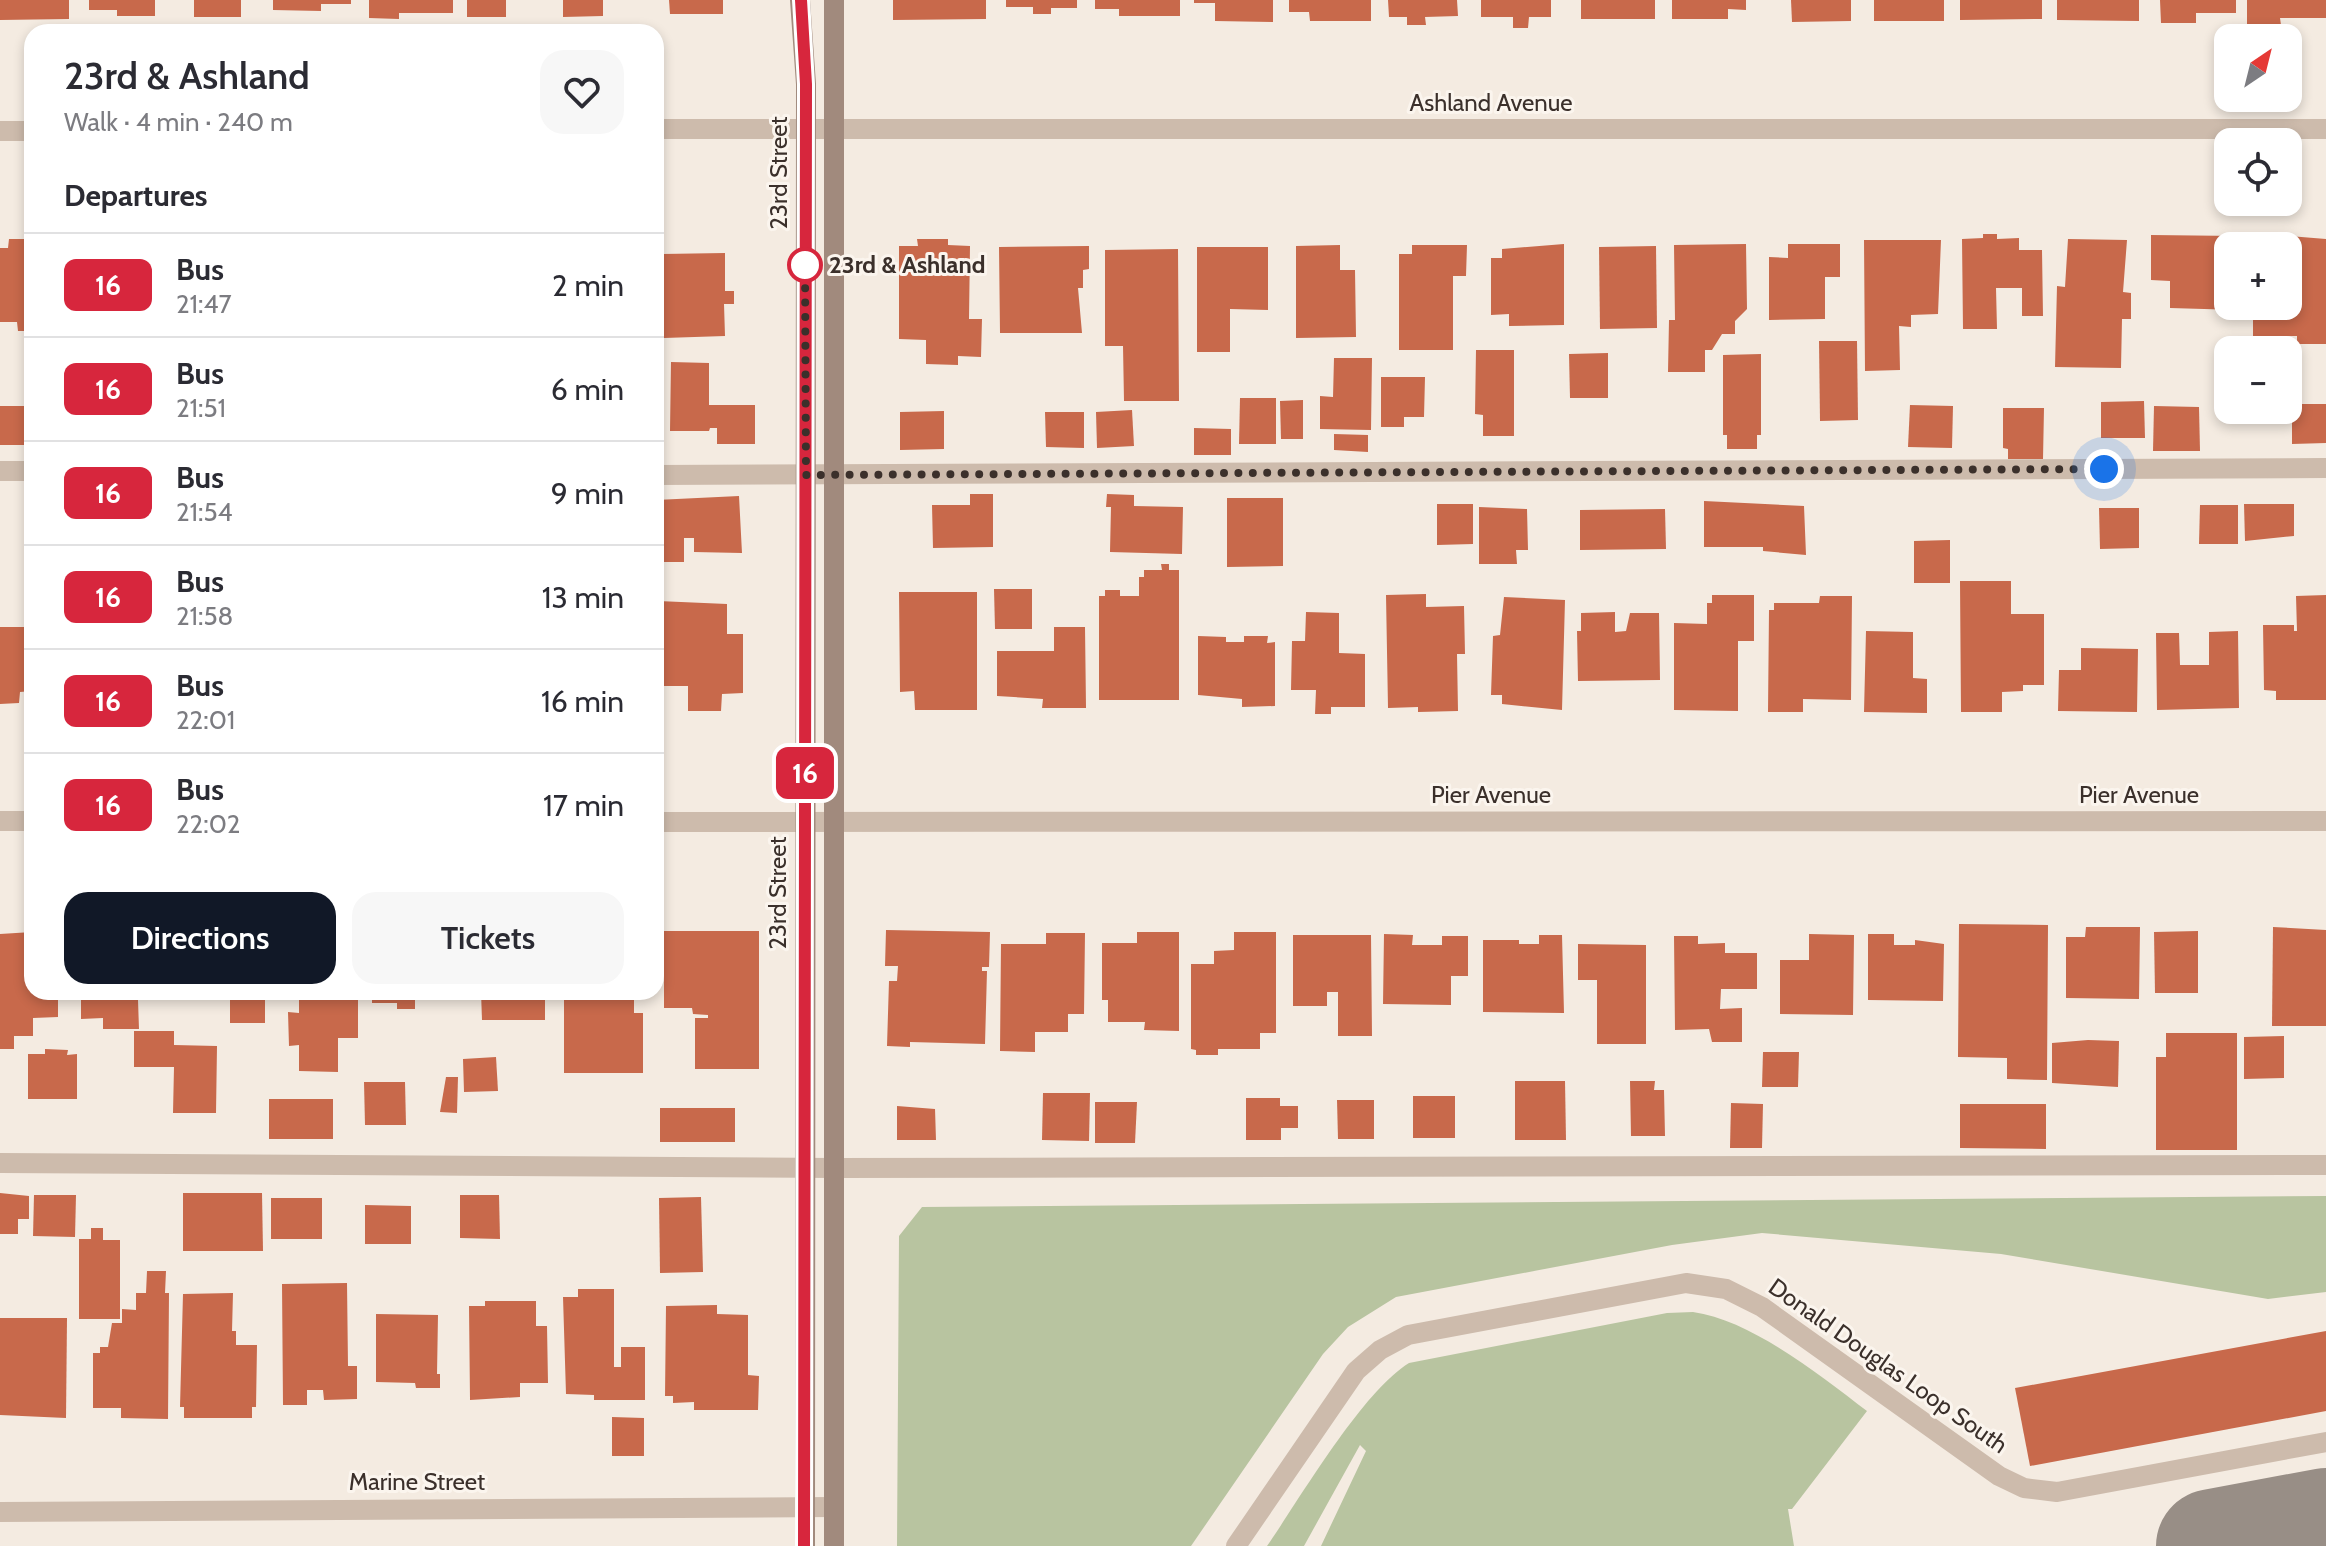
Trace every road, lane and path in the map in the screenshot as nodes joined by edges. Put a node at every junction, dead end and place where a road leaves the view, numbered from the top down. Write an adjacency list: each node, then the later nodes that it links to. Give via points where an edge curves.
1 (800, 0): 4 (street, 23rd Street)
2 (834, 0): 6 (street)
3 (664, 129): 4 (street, Ashland Avenue)
4 (805, 129): 6 (street, Ashland Avenue); 14 (street, 23rd Street)
5 (2326, 129): 6 (street, Ashland Avenue)
6 (832, 130): 12 (street)
7 (0, 131): 8 (street)
8 (24, 131)
9 (2326, 468): 12 (street)
10 (0, 471): 11 (street)
11 (24, 471)
12 (833, 474): 14 (street); 18 (street)
13 (664, 475): 14 (street)
14 (806, 475): 17 (street, 23rd Street)
15 (0, 821): 16 (street)
16 (24, 821)
17 (805, 821): 18 (street, Pier Avenue); 20 (street, Pier Avenue); 23 (street, 23rd Street)
18 (833, 821): 19 (street, Pier Avenue); 24 (street)
19 (2326, 821)
20 (664, 822)
21 (0, 1163): 23 (street)
22 (2326, 1165): 24 (street)
23 (803, 1168): 24 (street); 26 (street, 23rd Street)
24 (833, 1168): 27 (street)
25 (2326, 1442): 31 (street, Donald Douglas Loop South, via 2057,1492 2024,1488 1999,1476 1762,1307 1726,1289 1686,1283 1408,1335 1380,1350 1356,1371)
26 (804, 1507): 27 (street, Marine Street); 28 (street, Marine Street); 29 (street, 23rd Street)
27 (834, 1507): 30 (street)
28 (0, 1512)
29 (805, 1546)
30 (834, 1546)
31 (1236, 1546)

